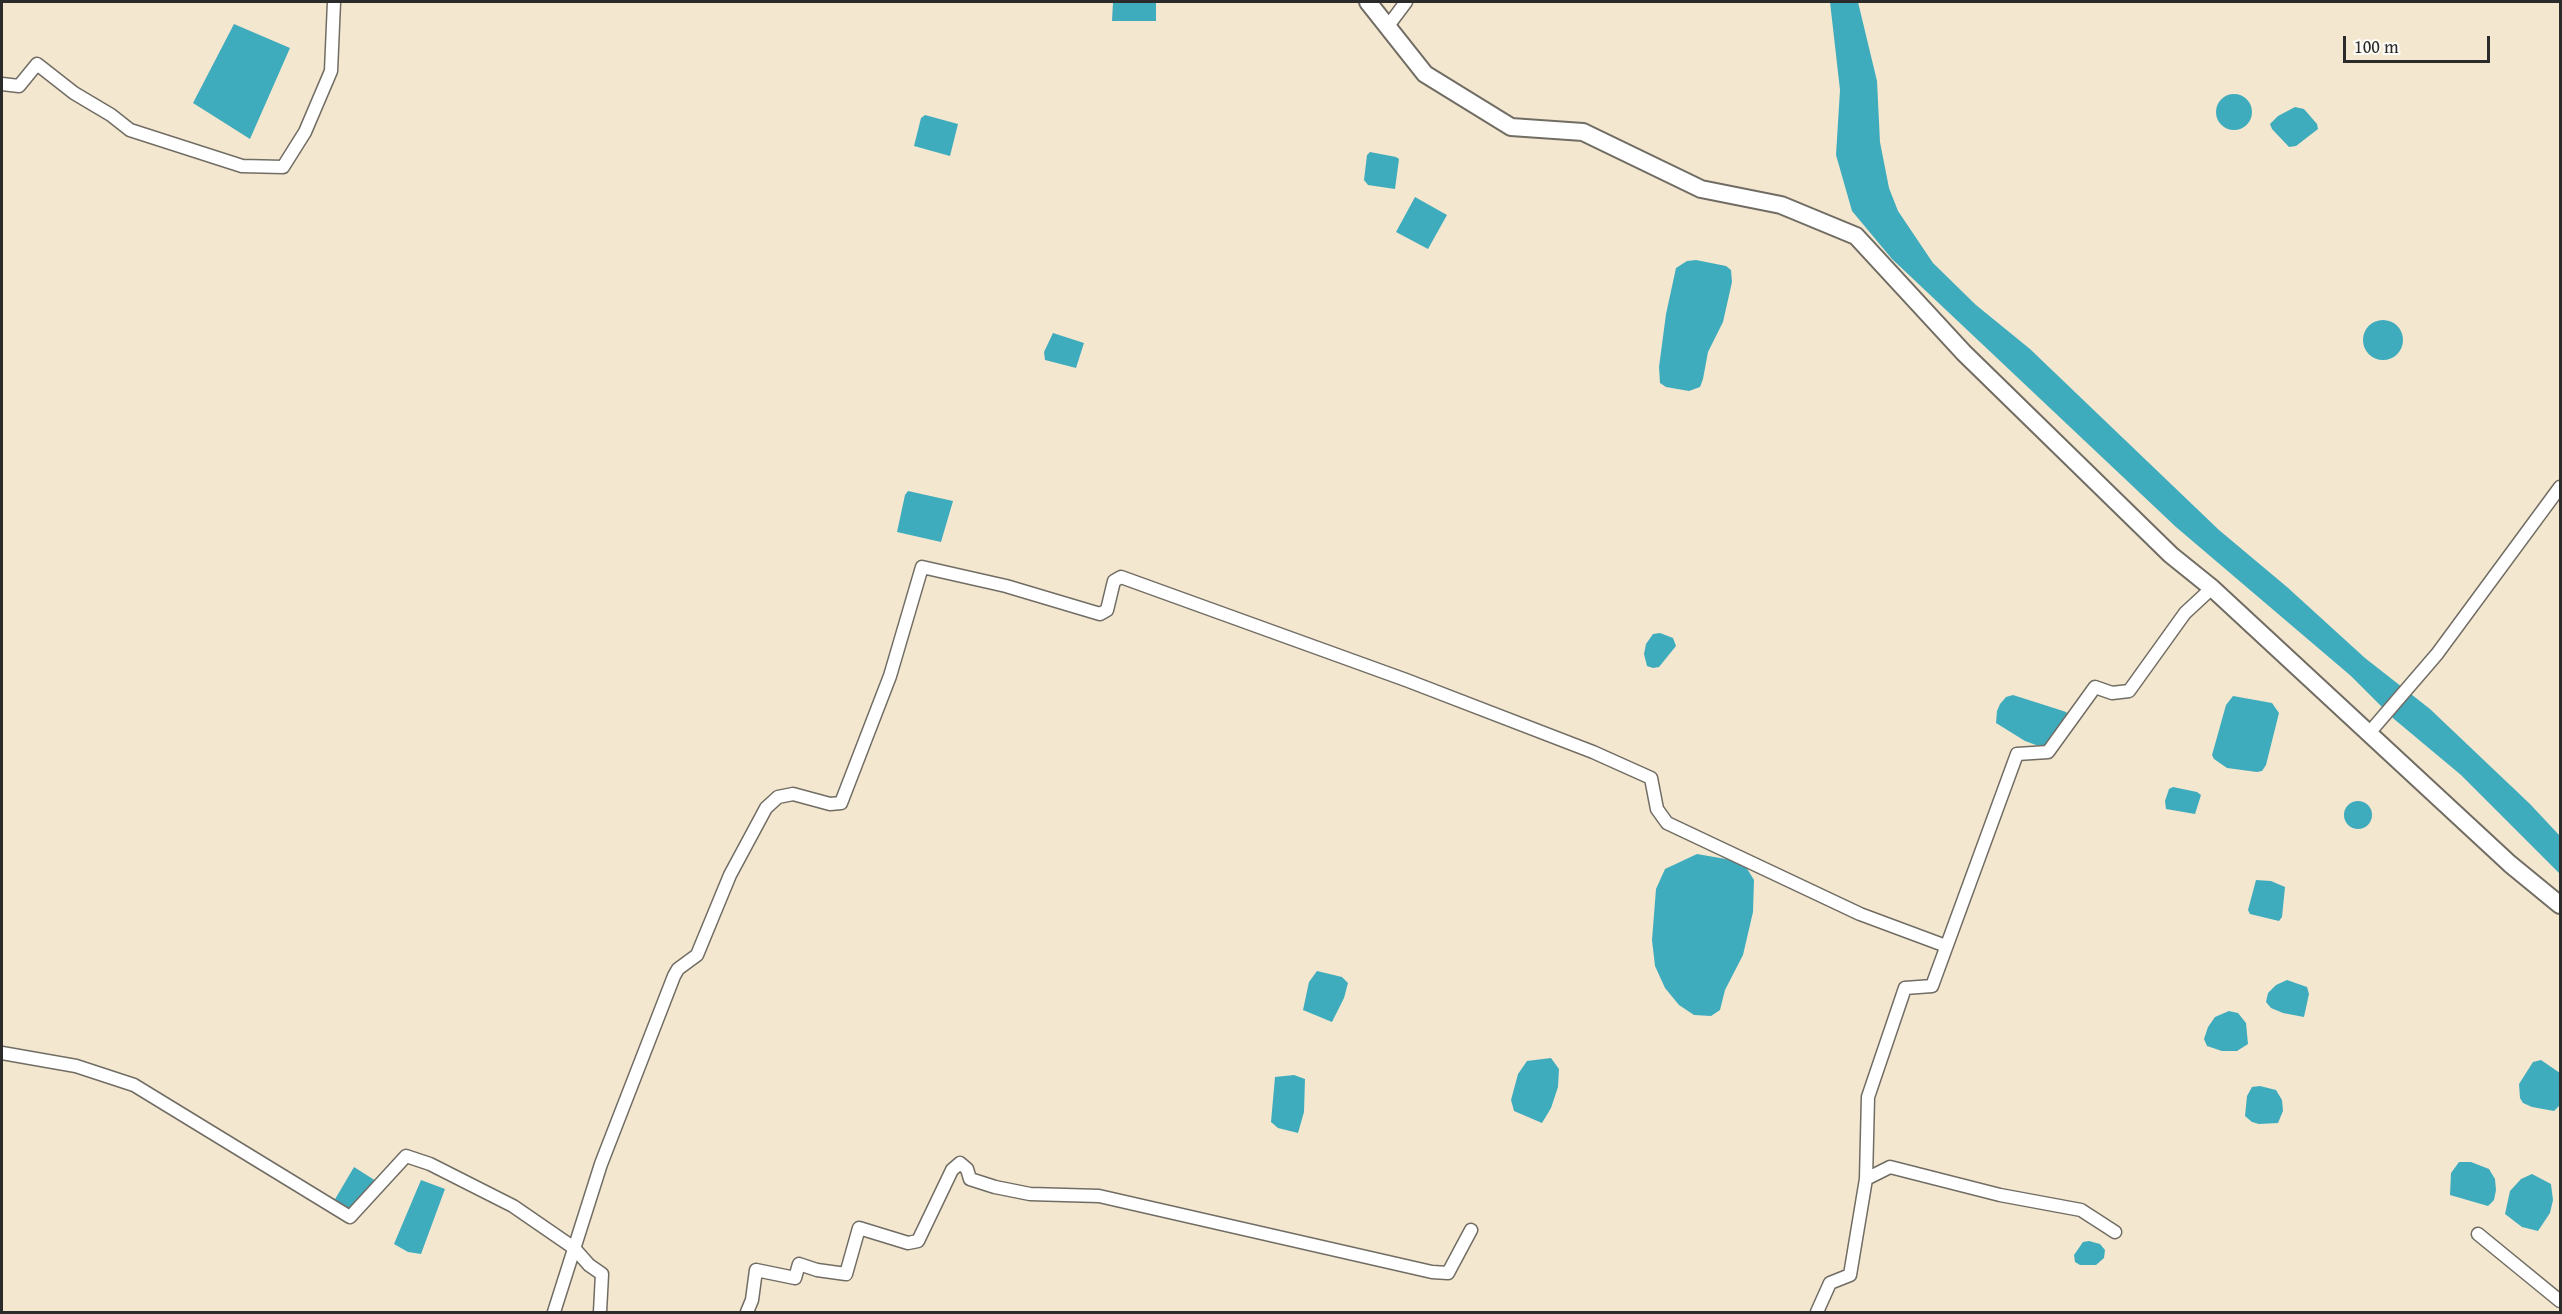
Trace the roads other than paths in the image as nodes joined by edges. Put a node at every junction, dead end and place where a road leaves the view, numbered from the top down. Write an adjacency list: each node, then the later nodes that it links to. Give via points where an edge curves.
1 (334, 2): 5 (street, via 331,71 305,132 283,167 242,166 130,130 37,64 19,86)
2 (1368, 2): 4 (main road)
3 (1406, 2): 4 (street)
4 (1388, 26): 7 (main road, via 1425,74 1511,127 1583,132 1701,189 1781,205 1856,236 1964,353 2171,555)
5 (2, 84)
6 (2560, 487): 8 (street, via 2437,654)
7 (2212, 588): 8 (main road); 10 (street, via 2185,613 2129,691 2112,693 2095,687 2048,752 2017,754)
8 (2369, 733): 9 (main road)
9 (2560, 905)
10 (1946, 946): 12 (street, via 1932,986 1905,988 1868,1097); 16 (street, via 1860,914 1667,822 1657,809 1652,778 1406,680 1121,577 1114,581 1107,610 1100,614 1006,586 922,567 890,676 842,803 830,804 793,794 778,797 766,808 730,875 697,956 674,976)
11 (2, 1053): 16 (street, via 76,1066 134,1085 350,1217 406,1156 513,1206)
12 (1866, 1179): 14 (street, via 1890,1167 1908,1170 2000,1195 2081,1210); 21 (street, via 1850,1275 1830,1283)
13 (1471, 1230): 20 (street, via 1448,1273 1432,1272 1099,1196 1030,1194 995,1187 970,1179 960,1163 952,1170 918,1241 908,1243 859,1228 846,1274 799,1264 795,1278 756,1270)
14 (2115, 1232)
15 (2478, 1234): 17 (street)
16 (574, 1248): 18 (street); 19 (street, via 602,1274)
17 (2560, 1301)
18 (554, 1312)
19 (600, 1312)
20 (747, 1312)
21 (1817, 1312)

